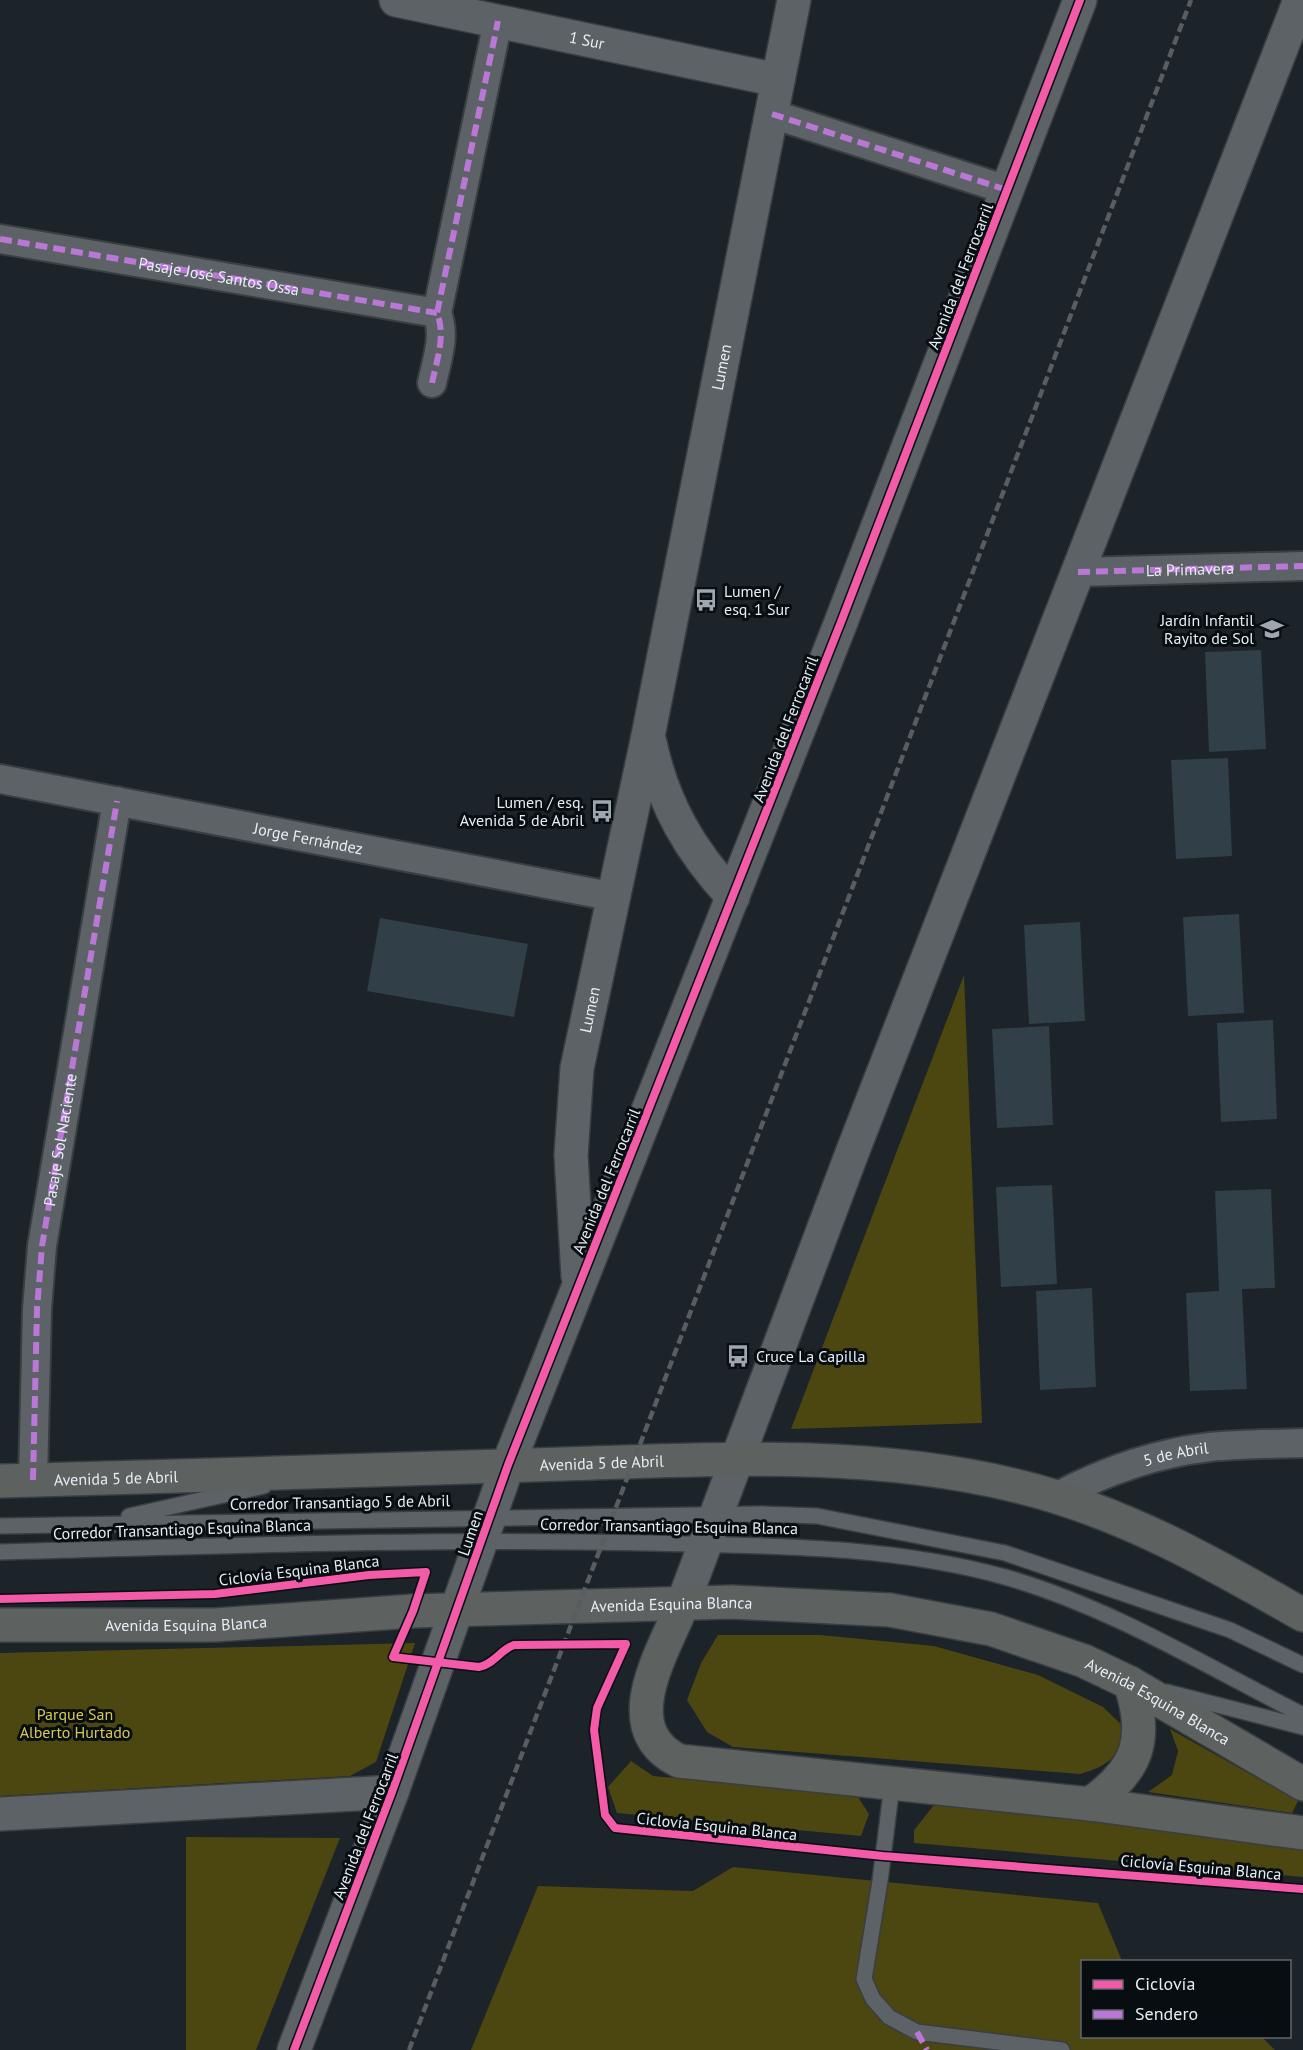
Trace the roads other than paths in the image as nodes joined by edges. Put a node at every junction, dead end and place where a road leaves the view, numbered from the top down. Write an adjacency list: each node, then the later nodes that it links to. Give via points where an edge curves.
1 (396, 0): 5 (street, 1 Sur)
2 (794, 0): 6 (street, Lumen)
3 (1080, 0): 8 (street, Avenida del Ferrocarril)
4 (1300, 2): 13 (street)
5 (498, 21): 6 (street, 1 Sur); 10 (street)
6 (778, 80): 7 (street, Lumen)
7 (772, 114): 8 (street); 14 (street, Lumen)
8 (1007, 190): 18 (street, Avenida del Ferrocarril)
9 (0, 239): 10 (street, Pasaje José Santos Ossa)
10 (437, 313): 11 (street, via 442,325 441,342)
11 (432, 383)
12 (1303, 566): 13 (street, La Primavera)
13 (1078, 572): 21 (street)
14 (648, 736): 17 (street, Lumen); 18 (street, Lumen, via 669,807 686,839)
15 (0, 779): 16 (street, Jorge Fernández)
16 (117, 801): 17 (street, Jorge Fernández); 24 (street, Pasaje Sol Naciente, via 42,1246)
17 (615, 897): 19 (street, Lumen, via 573,1101 571,1155)
18 (733, 897): 19 (street, Avenida del Ferrocarril)
19 (578, 1287): 22 (street, Avenida del Ferrocarril)
20 (1303, 1443): 26 (street, 5 de Abril, via 1209,1448 1166,1456 1093,1478)
21 (735, 1461): 22 (main road, Avenida 5 de Abril); 26 (main road, Avenida 5 de Abril, via 915,1467); 30 (street)
22 (508, 1465): 23 (main road, Avenida 5 de Abril); 29 (street, Lumen)
23 (334, 1471): 24 (main road, Avenida 5 de Abril); 27 (lane)
24 (33, 1480): 25 (main road, Avenida 5 de Abril)
25 (0, 1481)
26 (1056, 1497): 34 (main road, via 1180,1546)
27 (96, 1524): 28 (lane, Corredor Transantiago 5 de Abril); 29 (lane, Corredor Transantiago 5 de Abril)
28 (0, 1526)
29 (487, 1529): 30 (lane, Corredor Transantiago Esquina Blanca); 30 (lane, Corredor Transantiago 5 de Abril); 31 (lane, Corredor Transantiago Esquina Blanca); 33 (street, Lumen)
30 (710, 1530): 32 (street); 36 (lane, Corredor Transantiago Esquina Blanca, via 817,1516 1005,1553 1230,1630); 38 (lane, Corredor Transantiago Esquina Blanca, via 814,1548 929,1559 1008,1578 1138,1630)
31 (0, 1552)
32 (683, 1603): 33 (main road, Avenida Esquina Blanca); 37 (main road, Avenida Esquina Blanca, via 841,1606 945,1619 1036,1642); 41 (main road, via 644,1707 650,1736 667,1755 692,1764)
33 (458, 1610): 35 (main road, Avenida Esquina Blanca, via 215,1625); 42 (street, Avenida del Ferrocarril)
34 (1303, 1615)
35 (0, 1625)
36 (1303, 1665)
37 (1130, 1683): 39 (lane); 40 (main road, Avenida Esquina Blanca); 43 (main road, via 1139,1725 1136,1754 1122,1777)
38 (1303, 1715)
39 (1303, 1727)
40 (1303, 1784)
41 (892, 1785): 43 (main road); 47 (lane, via 864,1979 873,1999 890,2017 916,2032)
42 (392, 1792): 44 (street); 46 (street, Avenida del Ferrocarril)
43 (1090, 1804): 45 (main road)
44 (0, 1814)
45 (1303, 1833)
46 (294, 2050)
47 (1062, 2050)

